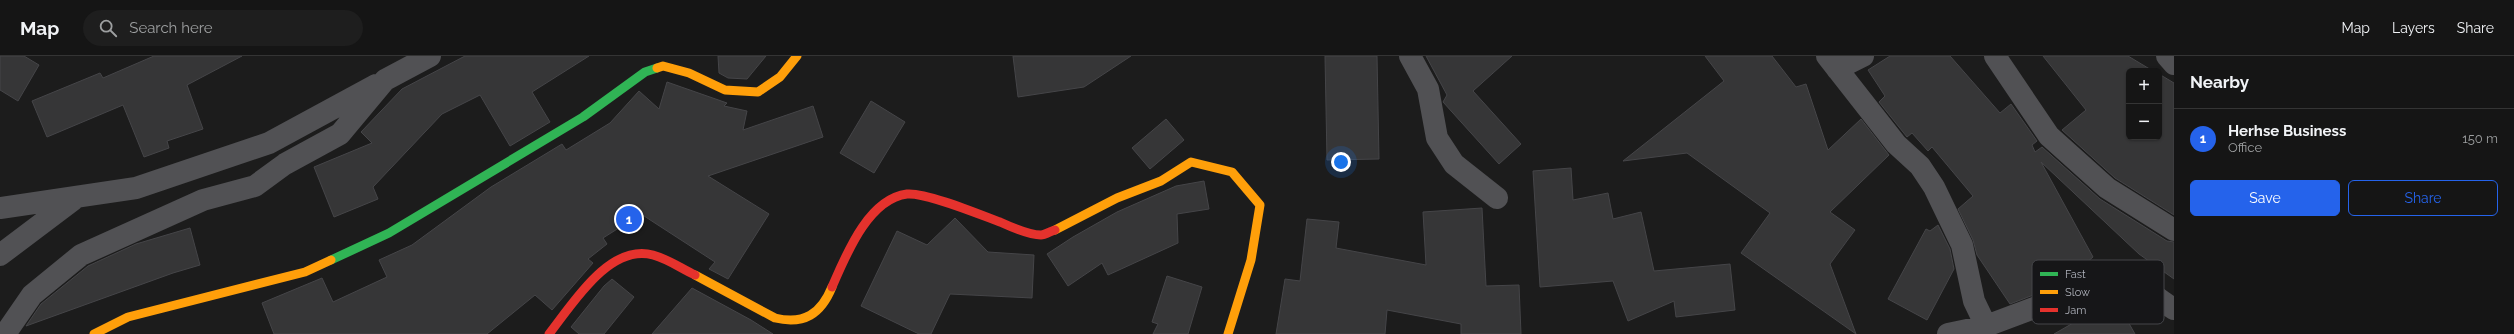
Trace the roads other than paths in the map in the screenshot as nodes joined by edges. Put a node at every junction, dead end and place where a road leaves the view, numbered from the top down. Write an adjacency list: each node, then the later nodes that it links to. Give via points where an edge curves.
1 (430, 56): 9 (street)
2 (797, 56): 20 (street, via 780,78 758,92 724,90 689,73 663,66 645,72 583,117 389,232 305,272 128,317)
3 (1410, 56): 11 (street, via 1428,89 1437,138 1454,164)
4 (1862, 56): 7 (street)
5 (1995, 56): 13 (street, via 2049,136 2107,188)
6 (2167, 56): 8 (street)
7 (1832, 63): 18 (street, via 1896,144 1920,166 1934,187 1962,244 1973,297)
8 (2174, 64)
9 (385, 80): 10 (street, via 269,143 136,188); 19 (street, via 340,134 285,164 255,186 203,200 81,255 32,295)
10 (76, 198): 12 (street); 14 (street)
11 (1497, 198)
12 (0, 208)
13 (2174, 230)
14 (0, 255)
15 (2164, 302): 17 (street)
16 (2032, 309): 18 (street)
17 (2174, 309)
18 (1986, 326): 23 (street)
19 (5, 334)
20 (94, 334)
21 (549, 334): 22 (street, via 596,277 612,263 634,254 653,255 775,318 788,321 802,319 816,312 826,301 850,244 881,206 894,196 909,194 962,207 1006,225 1041,235 1068,225 1117,198 1161,181 1191,162 1232,172 1260,205 1251,260)
22 (1228, 334)
23 (1948, 334)

